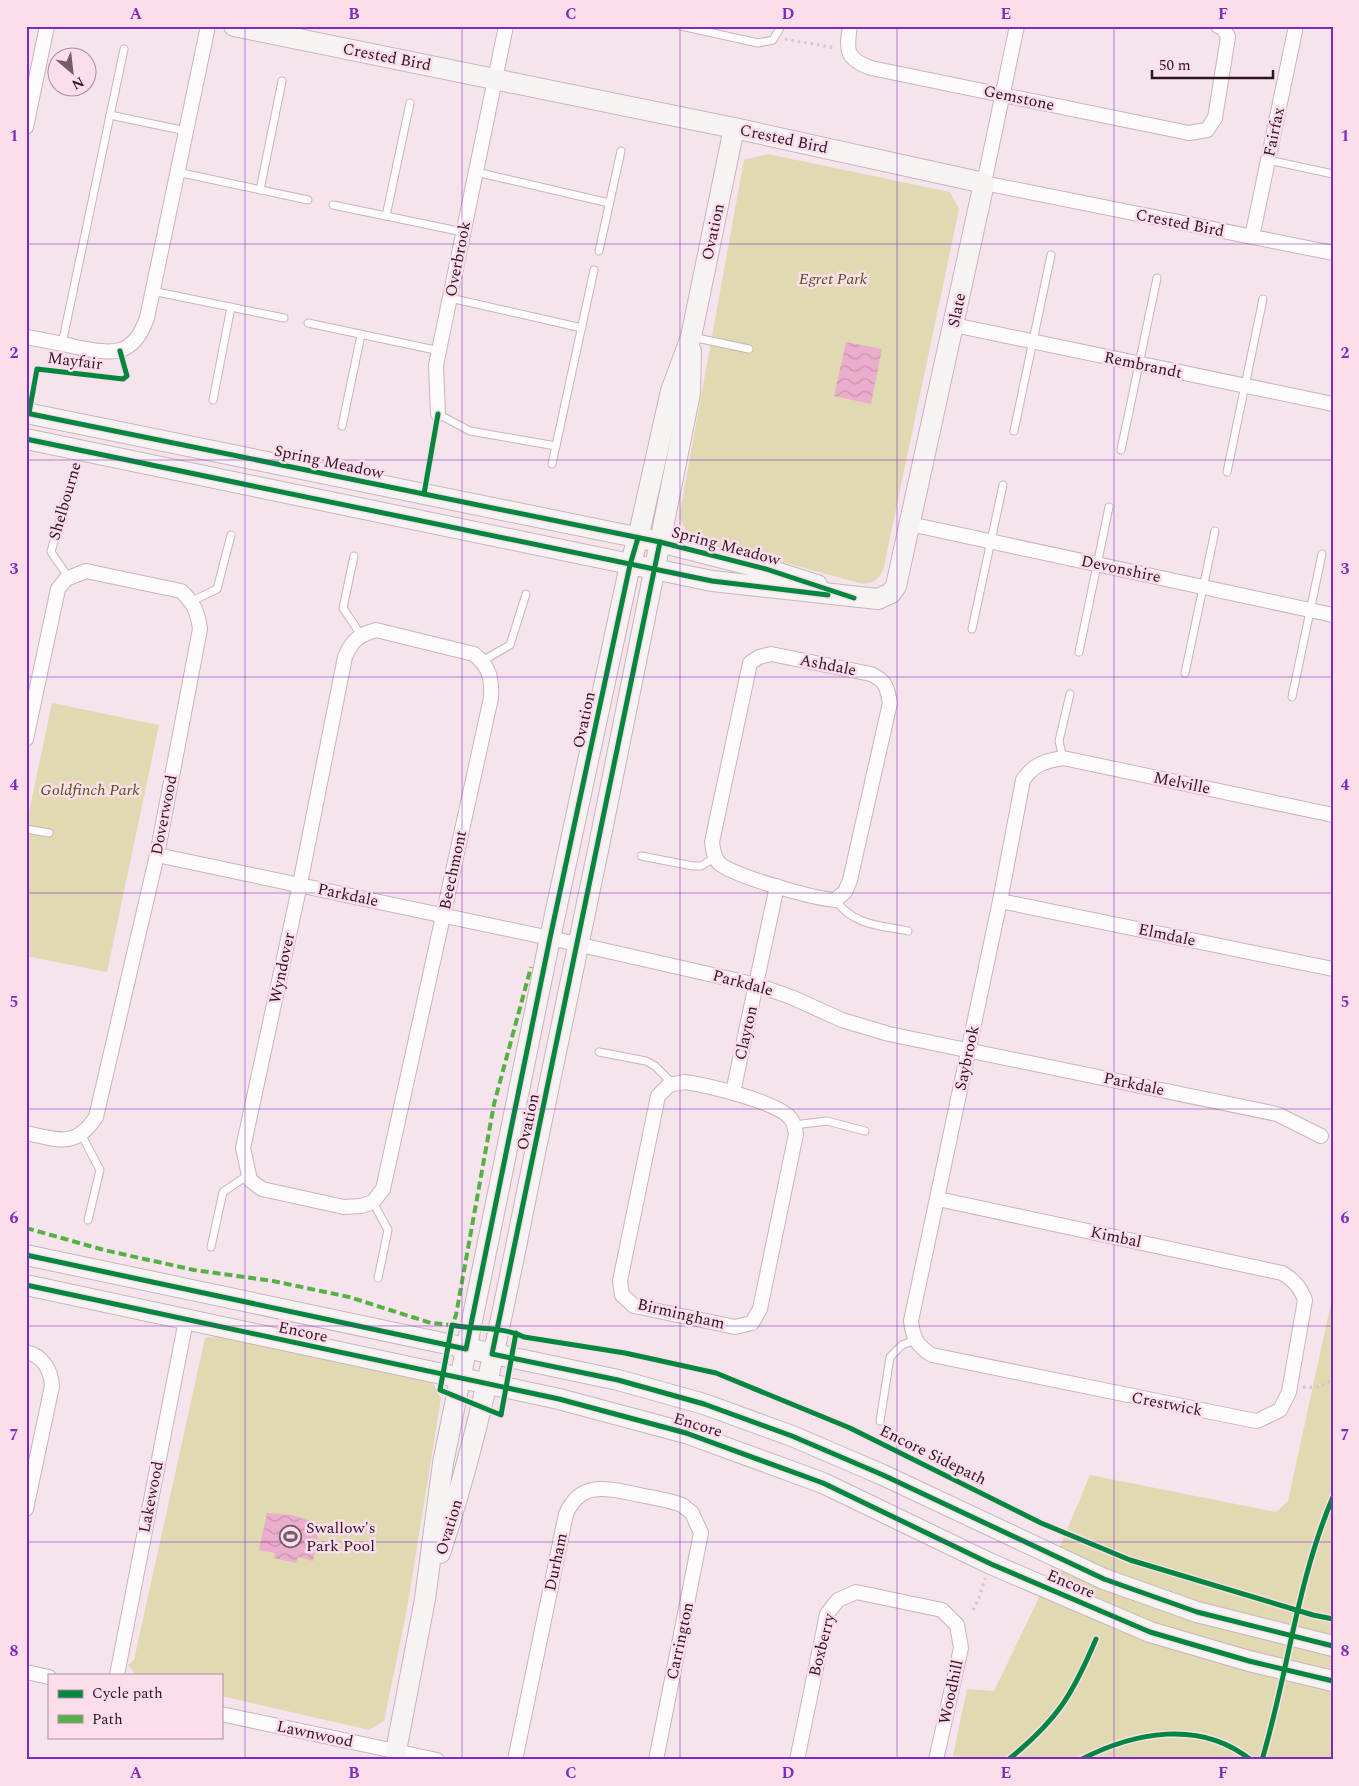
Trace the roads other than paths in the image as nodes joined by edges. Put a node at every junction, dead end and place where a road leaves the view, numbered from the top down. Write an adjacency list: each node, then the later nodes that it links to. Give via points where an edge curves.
1 (47, 26): 17 (street)
2 (208, 26): 19 (street, Mayfair)
3 (234, 26): 12 (street, Crested Bird)
4 (506, 26): 12 (street, Overbrook)
5 (681, 26): 6 (lane, via 758,43 769,42 776,37)
6 (781, 26)
7 (850, 26): 14 (street, Gemstone, via 848,51 858,63)
8 (1017, 26): 14 (street, Slate)
9 (1218, 26): 14 (street, Gemstone, via 1228,37 1215,118 1206,130 1189,133)
10 (1296, 26): 21 (street, Fairfax)
11 (124, 49): 16 (lane)
12 (496, 78): 18 (street, Crested Bird); 23 (street, Overbrook)
13 (282, 81): 26 (lane)
14 (1003, 94): 25 (street, Slate)
15 (410, 103): 30 (lane)
16 (110, 115): 19 (lane); 50 (lane)
17 (27, 122)
18 (734, 128): 25 (street, Crested Bird); 48 (street, Ovation)
19 (186, 132): 22 (street, Mayfair)
20 (620, 151): 28 (lane)
21 (1268, 160): 24 (lane); 32 (street, Fairfax)
22 (177, 172): 26 (lane); 38 (street, Mayfair)
23 (476, 172): 28 (lane); 31 (street, Overbrook)
24 (1333, 174)
25 (984, 183): 32 (street, Crested Bird); 44 (street, Slate)
26 (260, 190): 27 (lane)
27 (308, 200)
28 (609, 203): 33 (lane)
29 (333, 205): 30 (lane)
30 (386, 216): 31 (lane)
31 (463, 232): 39 (street, Overbrook)
32 (1252, 237): 34 (street, Crested Bird)
33 (599, 251)
34 (1333, 253)
35 (1051, 256): 49 (lane)
36 (594, 270): 45 (lane)
37 (1157, 278): 53 (lane)
38 (152, 290): 41 (lane); 50 (street, Mayfair, via 141,335 132,344 120,351 105,353)
39 (450, 298): 45 (lane); 52 (street, Overbrook)
40 (1263, 299): 54 (lane)
41 (231, 307): 42 (lane); 55 (lane)
42 (284, 318)
43 (308, 323): 46 (lane)
44 (954, 325): 49 (street, Rembrandt); 69 (street, Slate)
45 (582, 328): 62 (lane)
46 (361, 335): 52 (lane); 59 (lane)
47 (26, 337): 50 (street)
48 (691, 337): 51 (lane); 72 (street, Ovation, via 671,391); 73 (street, Ovation, via 690,393)
49 (1033, 342): 53 (street, Rembrandt); 60 (lane)
50 (62, 344)
51 (749, 349)
52 (440, 351): 58 (street, Overbrook, via 436,366)
53 (1139, 364): 54 (street, Rembrandt); 63 (lane)
54 (1245, 386): 56 (street, Rembrandt); 65 (lane)
55 (213, 400)
56 (1333, 404)
57 (26, 413): 72 (street, Spring Meadow)
58 (438, 414): 62 (lane, via 470,431)
59 (342, 426)
60 (1014, 431)
61 (26, 439): 78 (street, Spring Meadow)
62 (556, 446): 64 (lane)
63 (1121, 450)
64 (552, 464)
65 (1227, 472)
66 (1002, 485): 74 (lane)
67 (65, 500): 80 (lane, Shelbourne, via 52,552)
68 (1109, 508): 77 (lane)
69 (910, 524): 74 (street, Devonshire); 82 (street, Slate)
70 (1214, 531): 81 (lane)
71 (231, 535): 85 (lane, via 217,589)
72 (638, 538): 73 (street, Spring Meadow); 78 (street, Ovation)
73 (660, 542): 79 (street, Ovation); 84 (street, Spring Meadow, via 766,569)
74 (991, 542): 77 (street, Devonshire); 88 (lane)
75 (1322, 554): 86 (lane)
76 (354, 556): 89 (lane, via 344,608)
77 (1097, 564): 81 (street, Devonshire); 90 (lane)
78 (630, 565): 79 (street, Spring Meadow); 110 (street, Ovation)
79 (655, 570): 84 (street, Spring Meadow, via 712,581); 111 (street, Ovation)
80 (72, 576): 85 (street, via 86,571 181,591); 95 (street, via 58,589)
81 (1204, 587): 86 (street, Devonshire); 92 (lane)
82 (892, 593): 84 (street, Spring Meadow, via 878,599)
83 (526, 594): 91 (lane, via 510,645)
84 (854, 598)
85 (192, 601): 101 (street, Doverwood, via 200,629)
86 (1310, 610): 87 (street, Devonshire); 94 (lane)
87 (1333, 615)
88 (972, 629)
89 (356, 638): 91 (street, via 376,630 474,654); 104 (street, Wyndover, via 345,657)
90 (1079, 652)
91 (482, 661): 108 (street, Beechmont, via 492,678 490,698)
92 (1185, 673)
93 (1070, 694): 96 (lane, via 1059,741)
94 (1292, 697)
95 (26, 740)
96 (1063, 758): 97 (street, Melville); 98 (street, Melville)
97 (1032, 768): 107 (street, Saybrook, via 1023,780)
98 (1333, 815)
99 (26, 829): 100 (lane)
100 (49, 833)
101 (157, 855): 104 (street, Parkdale); 121 (street, Doverwood, via 96,1117 87,1131)
102 (641, 856): 103 (lane, via 694,866 701,866)
103 (716, 857): 105 (street, via 732,871); 106 (street, Ashdale, via 712,842 750,662 771,654 871,674 882,679 890,703 850,880 846,892)
104 (300, 884): 108 (street, Parkdale); 123 (street, Wyndover, via 243,1148)
105 (777, 886): 106 (street, via 820,899); 113 (street, Clayton)
106 (835, 900): 109 (lane, via 854,918)
107 (1000, 901): 112 (street, Elmdale); 114 (street, Saybrook)
108 (444, 915): 110 (street, Parkdale); 125 (street, Beechmont, via 383,1189)
109 (908, 930)
110 (550, 938): 111 (street, Parkdale); 134 (street, Ovation)
111 (579, 944): 113 (street, Parkdale); 136 (street, Ovation)
112 (1333, 970)
113 (757, 985): 114 (street, Parkdale, via 864,1028); 117 (street, Clayton)
114 (968, 1050): 122 (street, Parkdale, via 1277,1114); 124 (street, Saybrook)
115 (599, 1052): 116 (lane, via 646,1061)
116 (673, 1084): 117 (street, via 705,1084); 118 (street, Birmingham, via 658,1096 620,1281 622,1295 634,1306 735,1327 752,1324 760,1308 796,1134)
117 (733, 1092): 118 (street, via 784,1112)
118 (794, 1125): 119 (lane, via 827,1121)
119 (866, 1131)
120 (26, 1133): 121 (street, via 56,1140)
121 (76, 1136): 126 (lane, via 100,1170)
122 (1320, 1136)
123 (248, 1175): 125 (street, via 262,1190 344,1207); 127 (lane, via 223,1192)
124 (938, 1199): 130 (street, Kimbal, via 1273,1270); 133 (street, Saybrook, via 911,1321)
125 (367, 1204): 129 (lane, via 388,1230)
126 (88, 1220)
127 (211, 1247)
128 (26, 1255): 134 (street, Encore)
129 (378, 1278)
130 (1293, 1280): 133 (street, Crestwick, via 1305,1300 1286,1401 1280,1410 1257,1421 947,1359 932,1355)
131 (26, 1285): 132 (street, Encore)
132 (186, 1320): 137 (street, Encore); 146 (street, Lakewood)
133 (918, 1344): 139 (lane, via 902,1345 890,1357)
134 (466, 1348): 136 (street, Encore); 137 (street, Ovation)
135 (30, 1353): 140 (street, via 49,1370 52,1386)
136 (492, 1354): 138 (street, Ovation); 144 (street, Encore, via 618,1380 704,1404 792,1436 883,1475 1104,1579 1197,1612)
137 (461, 1378): 138 (street, Encore); 142 (street, Ovation, via 443,1463)
138 (486, 1384): 142 (street, Ovation, via 455,1508); 148 (street, Encore, via 632,1418 740,1451 823,1483 990,1563 1150,1632)
139 (880, 1421)
140 (26, 1509)
141 (698, 1522): 152 (street, Durham, via 689,1510 676,1503 608,1488 585,1492 573,1502 566,1514); 153 (street, Carrington, via 701,1542)
142 (426, 1598): 150 (street, Ovation)
143 (957, 1625): 154 (street, Boxberry, via 942,1610 863,1593 851,1593 838,1600 827,1614); 155 (street, Woodhill, via 961,1648)
144 (1333, 1646)
145 (26, 1672): 147 (street)
146 (116, 1674)
147 (48, 1677)
148 (1333, 1681)
149 (222, 1714): 150 (street, Lawnwood)
150 (395, 1755): 151 (street, Lawnwood)
151 (437, 1760)
152 (515, 1760)
153 (656, 1760)
154 (797, 1760)
155 (936, 1760)

